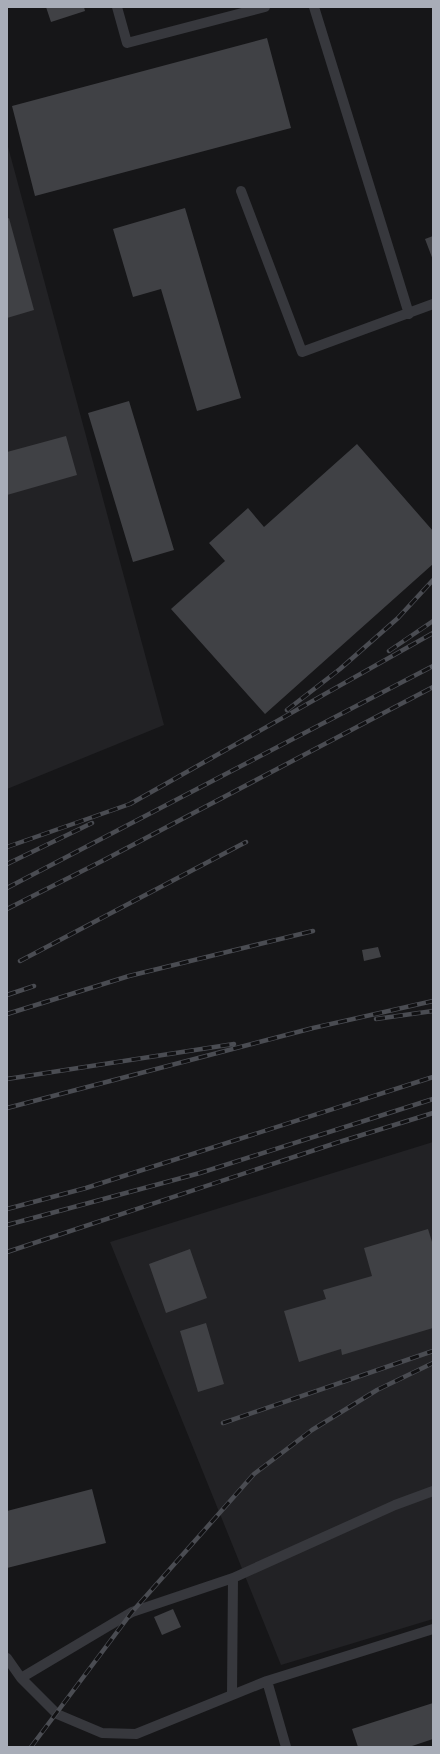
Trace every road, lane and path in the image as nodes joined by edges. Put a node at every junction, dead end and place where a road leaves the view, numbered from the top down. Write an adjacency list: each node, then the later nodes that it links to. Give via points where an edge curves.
1 (117, 7): 2 (lane, via 127,43)
2 (264, 7)
3 (314, 7): 6 (lane)
4 (241, 191): 6 (lane, via 302,352)
5 (433, 304): 6 (lane)
6 (409, 314)
7 (433, 1491): 8 (lane, via 395,1505)
8 (233, 1578): 11 (lane, via 132,1612); 13 (lane)
9 (433, 1629): 12 (lane)
10 (7, 1658): 11 (lane)
11 (21, 1678): 13 (lane, via 57,1714 102,1733 136,1734)
12 (267, 1680): 13 (lane); 14 (lane)
13 (232, 1694)
14 (286, 1747)

